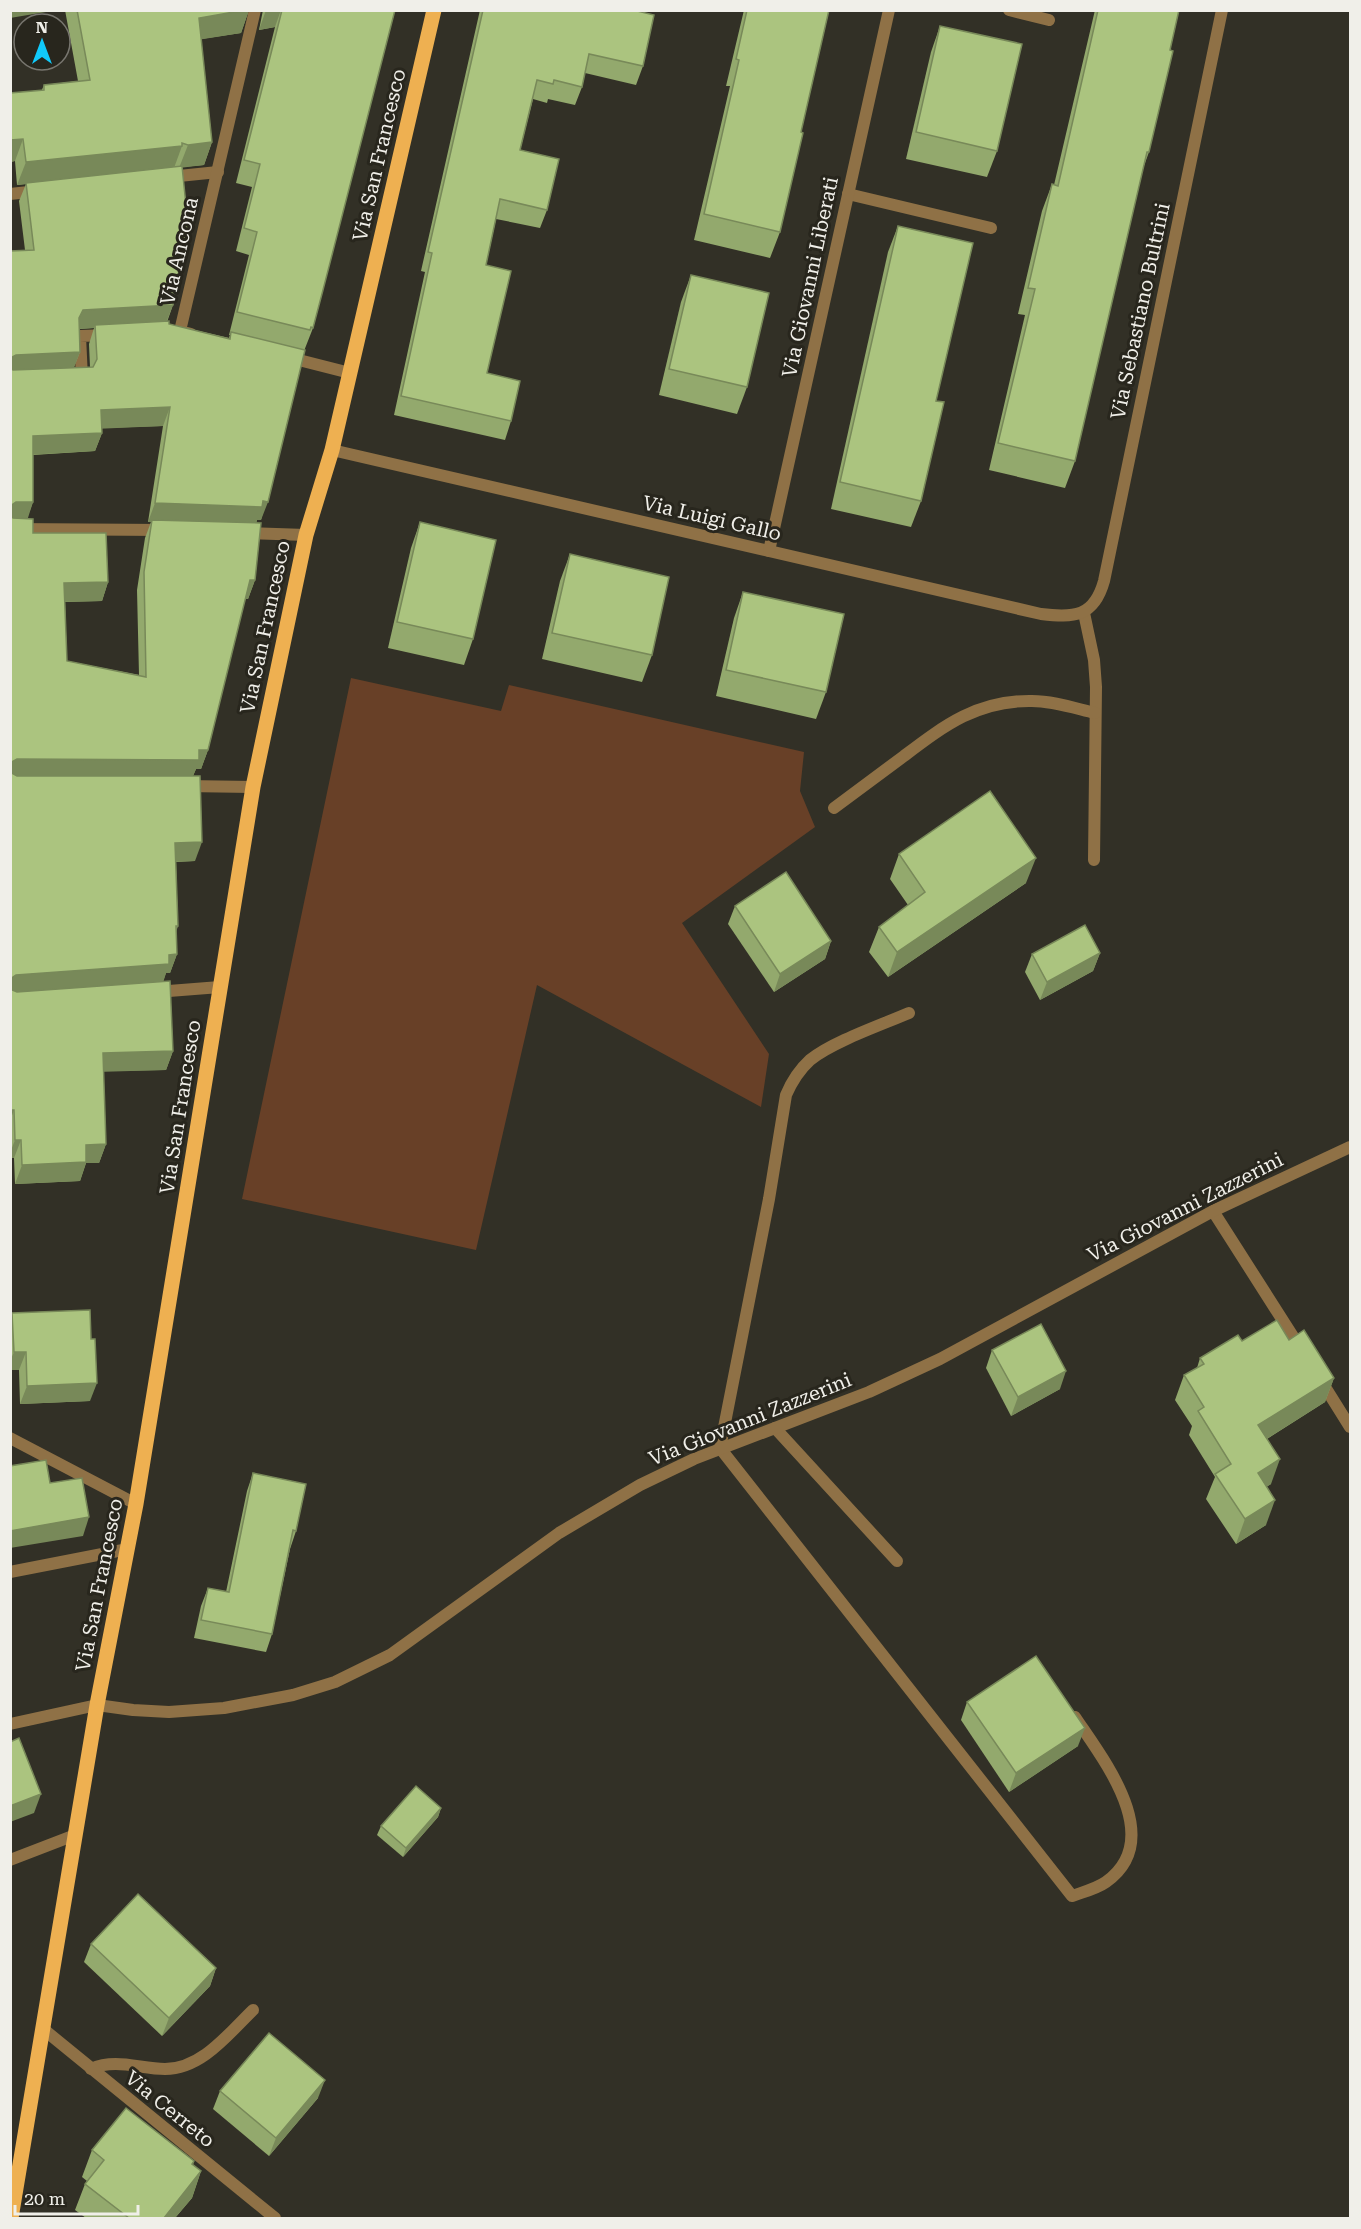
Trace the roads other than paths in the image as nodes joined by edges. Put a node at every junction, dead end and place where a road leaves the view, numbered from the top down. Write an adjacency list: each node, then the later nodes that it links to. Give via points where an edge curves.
1 (255, 10): 7 (street, Via Ancona)
2 (434, 10): 16 (main road, Via San Francesco)
3 (889, 10): 11 (street, Via Giovanni Liberati)
4 (1009, 10): 6 (street)
5 (1222, 10): 24 (street, Via Sebastiano Bultrini, via 1104,581 1097,599)
6 (1049, 20)
7 (218, 172): 8 (street); 14 (street, Via Ancona, via 174,331)
8 (160, 178)
9 (45, 190): 10 (street)
10 (10, 194)
11 (848, 194): 12 (street); 23 (street, Via Giovanni Liberati)
12 (991, 228)
13 (124, 334): 17 (street, via 80,336 82,378)
14 (203, 337)
15 (271, 353): 16 (street)
16 (350, 373): 18 (main road, Via San Francesco)
17 (70, 379)
18 (332, 450): 22 (main road, Via San Francesco); 23 (street, Via Luigi Gallo)
19 (10, 529): 20 (street)
20 (176, 531)
21 (235, 532): 22 (street)
22 (306, 535): 27 (main road, Via San Francesco)
23 (770, 551): 24 (street, Via Luigi Gallo, via 1041,614)
24 (1084, 613): 25 (street, via 1094,660)
25 (1095, 712): 28 (street, via 1032,701 992,704 974,710 941,728); 29 (street)
26 (173, 786): 27 (street)
27 (253, 787): 30 (main road, Via San Francesco)
28 (834, 808)
29 (1094, 860)
30 (220, 987): 31 (street); 39 (main road, Via San Francesco)
31 (139, 993)
32 (909, 1013): 38 (street, via 812,1059 792,1081 786,1095 770,1199)
33 (1350, 1147): 34 (street, Via Giovanni Zazzerini)
34 (1213, 1211): 35 (street); 36 (street, Via Giovanni Zazzerini, via 940,1359 869,1392)
35 (1350, 1427)
36 (775, 1428): 38 (street, Via Giovanni Zazzerini); 41 (street)
37 (10, 1438): 39 (street)
38 (720, 1448): 43 (street, Via Giovanni Zazzerini, via 612,1500 524,1557 390,1655 334,1682 276,1699 206,1710 153,1712); 44 (street, via 1072,1896 1106,1882 1119,1870 1127,1857 1131,1826 1113,1772)
39 (136, 1504): 40 (main road, Via San Francesco)
40 (128, 1549): 42 (street); 43 (main road, Via San Francesco)
41 (897, 1561)
42 (10, 1572)
43 (97, 1705): 45 (street, Via Giovanni Zazzerini); 46 (main road, Via San Francesco)
44 (1067, 1705)
45 (10, 1724)
46 (75, 1835): 47 (street); 49 (main road, Via San Francesco)
47 (10, 1860)
48 (254, 2010): 50 (street, via 204,2056 178,2068 121,2064)
49 (42, 2028): 50 (street, Via Cerreto); 51 (main road, Via San Francesco)
50 (91, 2069): 52 (street, Via Cerreto)
51 (11, 2218)
52 (275, 2218)

